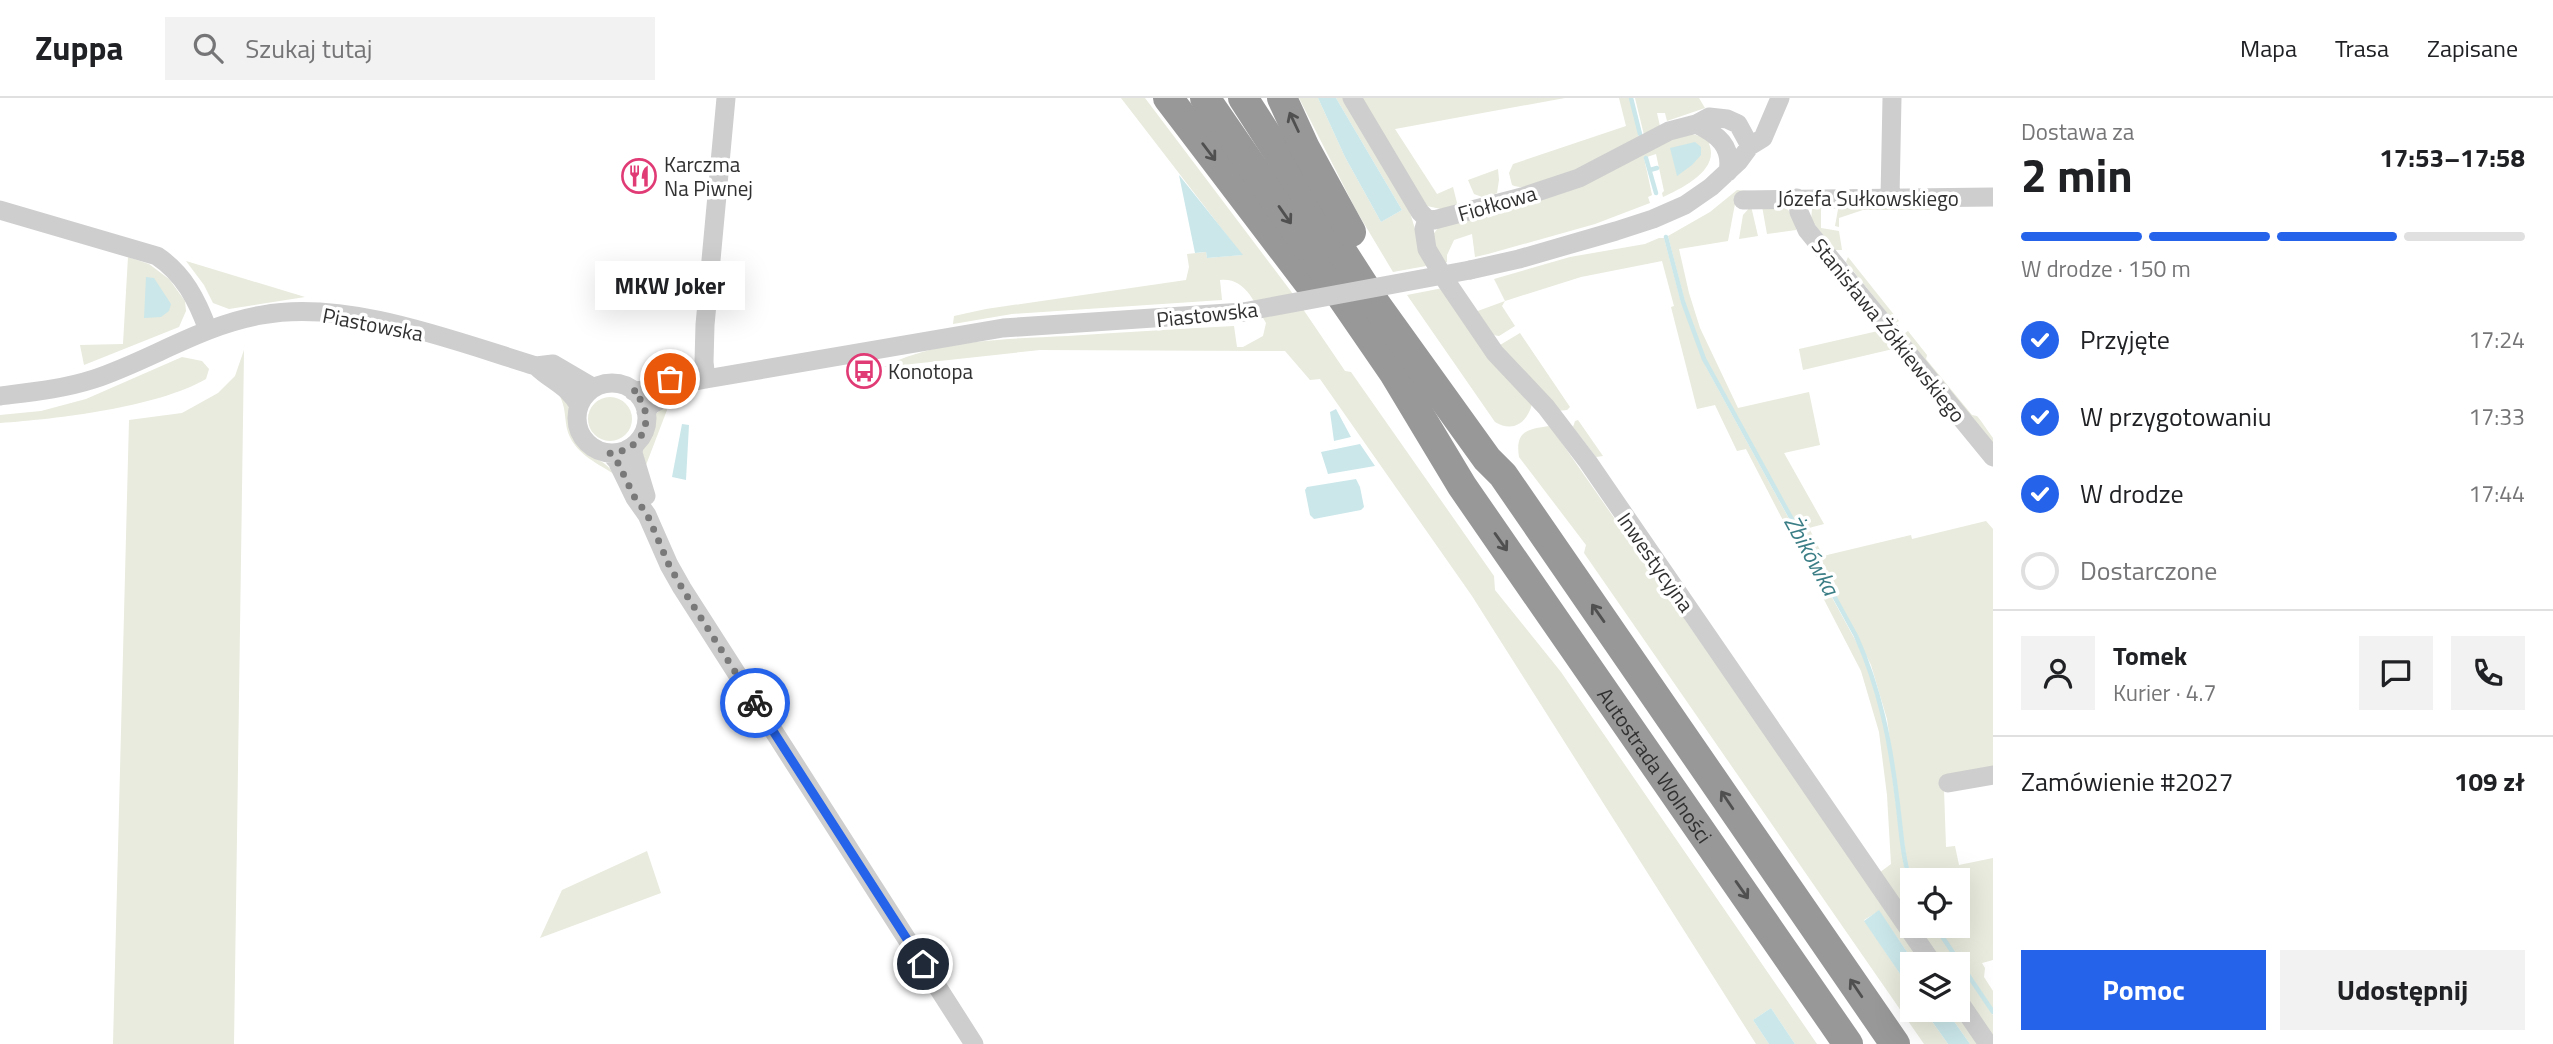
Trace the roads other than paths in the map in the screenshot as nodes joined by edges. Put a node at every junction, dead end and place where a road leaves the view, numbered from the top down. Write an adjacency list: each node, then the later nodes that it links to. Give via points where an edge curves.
1 (726, 98): 21 (street, via 704,362)
2 (1168, 98): 31 (highway, one-way to 31)
3 (1205, 98): 31 (highway, one-way to 31, via 1394,373)
4 (1243, 98): 30 (highway, via 1377,306)
5 (1282, 98): 30 (highway, one-way to 5, via 1491,446 1371,268)
6 (1352, 98): 18 (street, Fiołkowa)
7 (1767, 98): 11 (street)
8 (1780, 98): 11 (street, Piastowska, via 1763,138)
9 (1892, 98): 15 (street)
10 (1696, 124): 11 (street, Fiołkowa, via 1709,117 1727,118 1738,124); 12 (street, via 1712,131 1724,144); 18 (street, Fiołkowa, via 1669,131 1579,178 1465,213)
11 (1750, 146): 12 (street, Piastowska)
12 (1728, 172): 21 (street, Piastowska, bridge, via 1685,205 1644,222 1471,270 1244,312 1003,328)
13 (1993, 197): 15 (street, Józefa Sułkowskiego)
14 (1797, 198): 15 (street, Józefa Sułkowskiego); 16 (street, Józefa Sułkowskiego); 29 (street, Stanisława Żółkiewskiego, via 1807,230)
15 (1890, 198)
16 (1743, 200)
17 (0, 210): 19 (street, via 157,256 194,295)
18 (1427, 219): 35 (street, Inwestycyjna, via 1427,249 1453,292 1495,353 1546,407 1588,462)
19 (208, 330): 20 (street, Piastowska, via 261,315 298,310 331,313 388,323); 24 (street, Piastowska, via 96,378 54,390)
20 (536, 366): 22 (street, Piastowska, via 553,364); 25 (street, Piastowska, via 568,388)
21 (698, 381): 23 (street, Piastowska, via 676,378); 26 (street, Piastowska)
22 (594, 388): 23 (street, via 614,384); 25 (street)
23 (633, 391): 26 (street)
24 (0, 396)
25 (579, 406): 28 (street, via 582,438 594,449)
26 (646, 412): 27 (street, via 643,434)
27 (634, 446): 28 (street); 32 (street)
28 (610, 453): 32 (street)
29 (1993, 457)
30 (1503, 475): 39 (highway, one-way to 30)
31 (1462, 486): 38 (highway, Autostrada Wolności, one-way to 38)
32 (647, 514): 37 (street, via 682,588)
33 (1993, 775): 34 (street)
34 (1948, 783)
35 (1925, 952)
36 (1970, 1017): 40 (street)
37 (974, 1044)
38 (1848, 1044)
39 (1895, 1044)
40 (1989, 1044)

